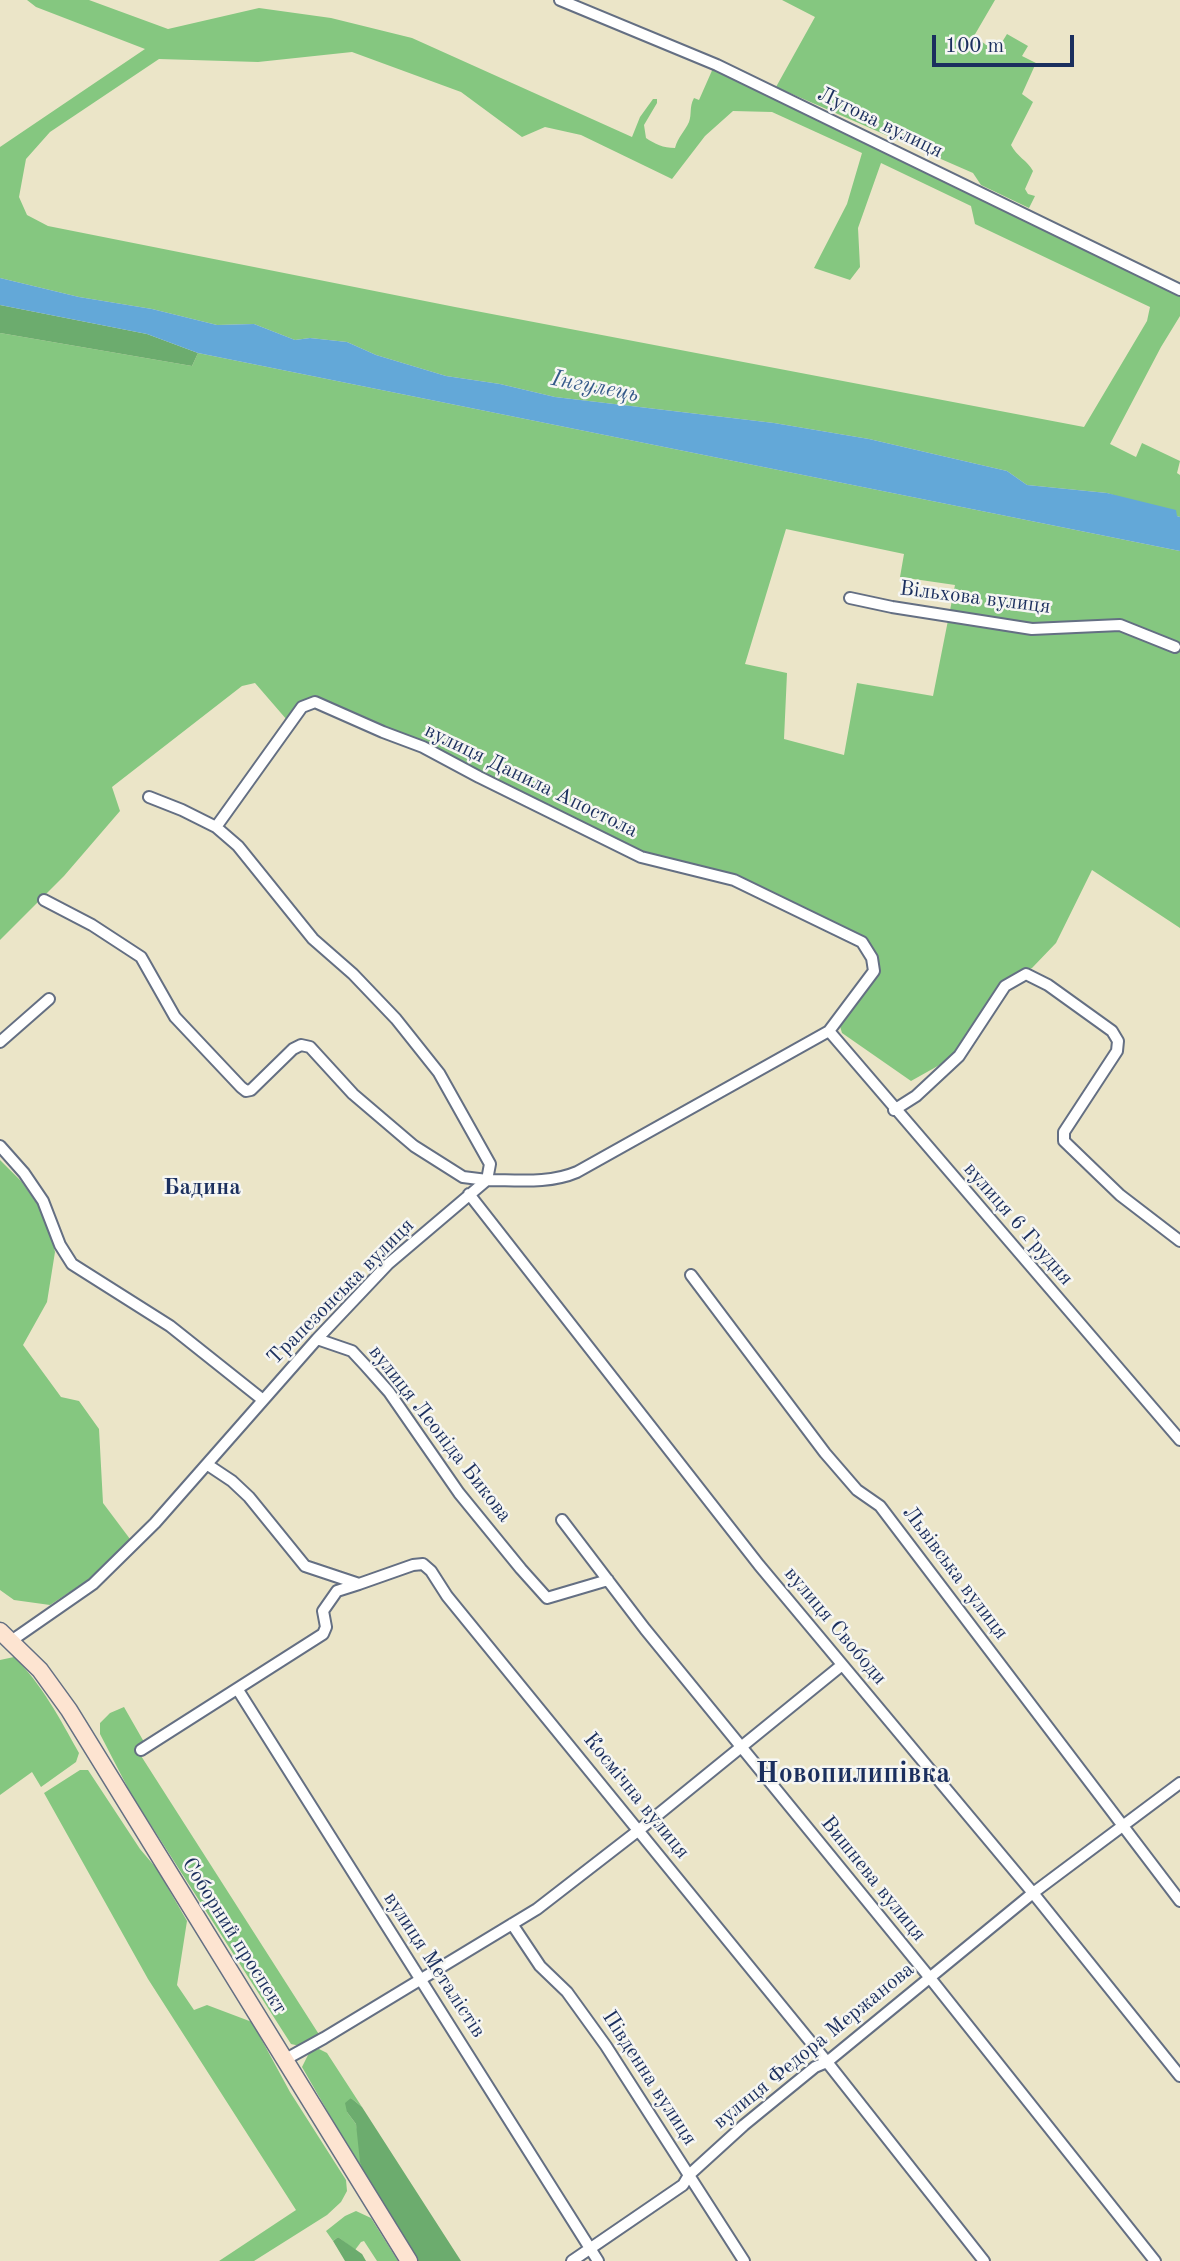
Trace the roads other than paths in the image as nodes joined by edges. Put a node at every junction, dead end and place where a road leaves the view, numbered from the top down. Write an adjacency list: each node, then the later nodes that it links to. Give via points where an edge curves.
1 (560, 0): 2 (street, Лугова вулиця, via 717,65)
2 (1180, 290)
3 (850, 598): 4 (street, Вільхова вулиця, via 1032,629 1120,625)
4 (1175, 647)
5 (149, 797): 6 (street)
6 (216, 827): 9 (street, вулиця Данила Апостола, via 302,707 315,702 423,747 641,857 734,880 862,942 874,971); 13 (street, via 238,846 313,939 396,1019 439,1073 490,1164)
7 (44, 900): 13 (street, via 141,957 175,1017 246,1091 293,1049 310,1047 353,1094 414,1146 463,1177)
8 (49, 999): 10 (street)
9 (829, 1031): 11 (street, вулиця 6 Грудня); 13 (street, via 561,1179)
10 (0, 1042)
11 (894, 1110): 15 (street, via 959,1056 1005,986 1026,974 1112,1031 1118,1041 1117,1051 1064,1132 1064,1141 1120,1195); 19 (street, вулиця 6 Грудня)
12 (0, 1146): 18 (street, via 43,1201 72,1264 170,1326)
13 (487, 1180): 14 (street, Трапезонська вулиця)
14 (469, 1194): 17 (street, Трапезонська вулиця, via 388,1264); 25 (street, вулиця Свободи)
15 (1180, 1241)
16 (691, 1275): 30 (street, Львівська вулиця, via 825,1453 857,1490 880,1506)
17 (317, 1339): 18 (street, Трапезонська вулиця); 22 (street, вулиця Леоніда Бикова, via 352,1351 389,1392 459,1493 547,1598)
18 (263, 1400): 20 (street, Трапезонська вулиця)
19 (1180, 1440)
20 (208, 1465): 23 (street, via 249,1497 305,1566); 24 (street, Трапезонська вулиця, via 93,1584)
21 (562, 1520): 22 (street, Вишнева вулиця)
22 (608, 1580): 27 (street, Вишнева вулиця)
23 (359, 1584): 26 (street, Космічна вулиця, via 337,1591 323,1611 323,1634); 31 (street, Космічна вулиця, via 413,1565 423,1564 431,1571)
24 (6, 1636): 37 (main road, Соборний проспект, via 40,1670 69,1710)
25 (842, 1665): 27 (street); 32 (street, вулиця Свободи)
26 (238, 1690): 28 (street); 35 (street, вулиця Металістів)
27 (742, 1746): 31 (street); 36 (street, Вишнева вулиця)
28 (141, 1750)
29 (1180, 1783): 30 (street, вулиця Федора Мержанова)
30 (1123, 1827): 32 (street, вулиця Федора Мержанова); 33 (street, Львівська вулиця)
31 (639, 1830): 34 (street); 38 (street, Космічна вулиця)
32 (1033, 1893): 36 (street, вулиця Федора Мержанова); 39 (street, вулиця Свободи)
33 (1180, 1901)
34 (512, 1924): 35 (street); 40 (street, Південна вулиця, via 606,2046)
35 (421, 1978): 37 (street); 41 (street, вулиця Металістів)
36 (930, 1978): 38 (street, вулиця Федора Мержанова); 47 (street, Вишнева вулиця)
37 (286, 2059): 42 (main road, Соборний проспект)
38 (827, 2062): 40 (street, вулиця Федора Мержанова, via 744,2125); 46 (street, Космічна вулиця)
39 (1180, 2076)
40 (689, 2175): 41 (street, вулиця Федора Мержанова, via 683,2185); 45 (street, Південна вулиця)
41 (590, 2249): 43 (street, вулиця Федора Мержанова); 44 (street, вулиця Металістів)
42 (409, 2261)
43 (572, 2261)
44 (598, 2261)
45 (744, 2261)
46 (984, 2261)
47 (1155, 2261)

